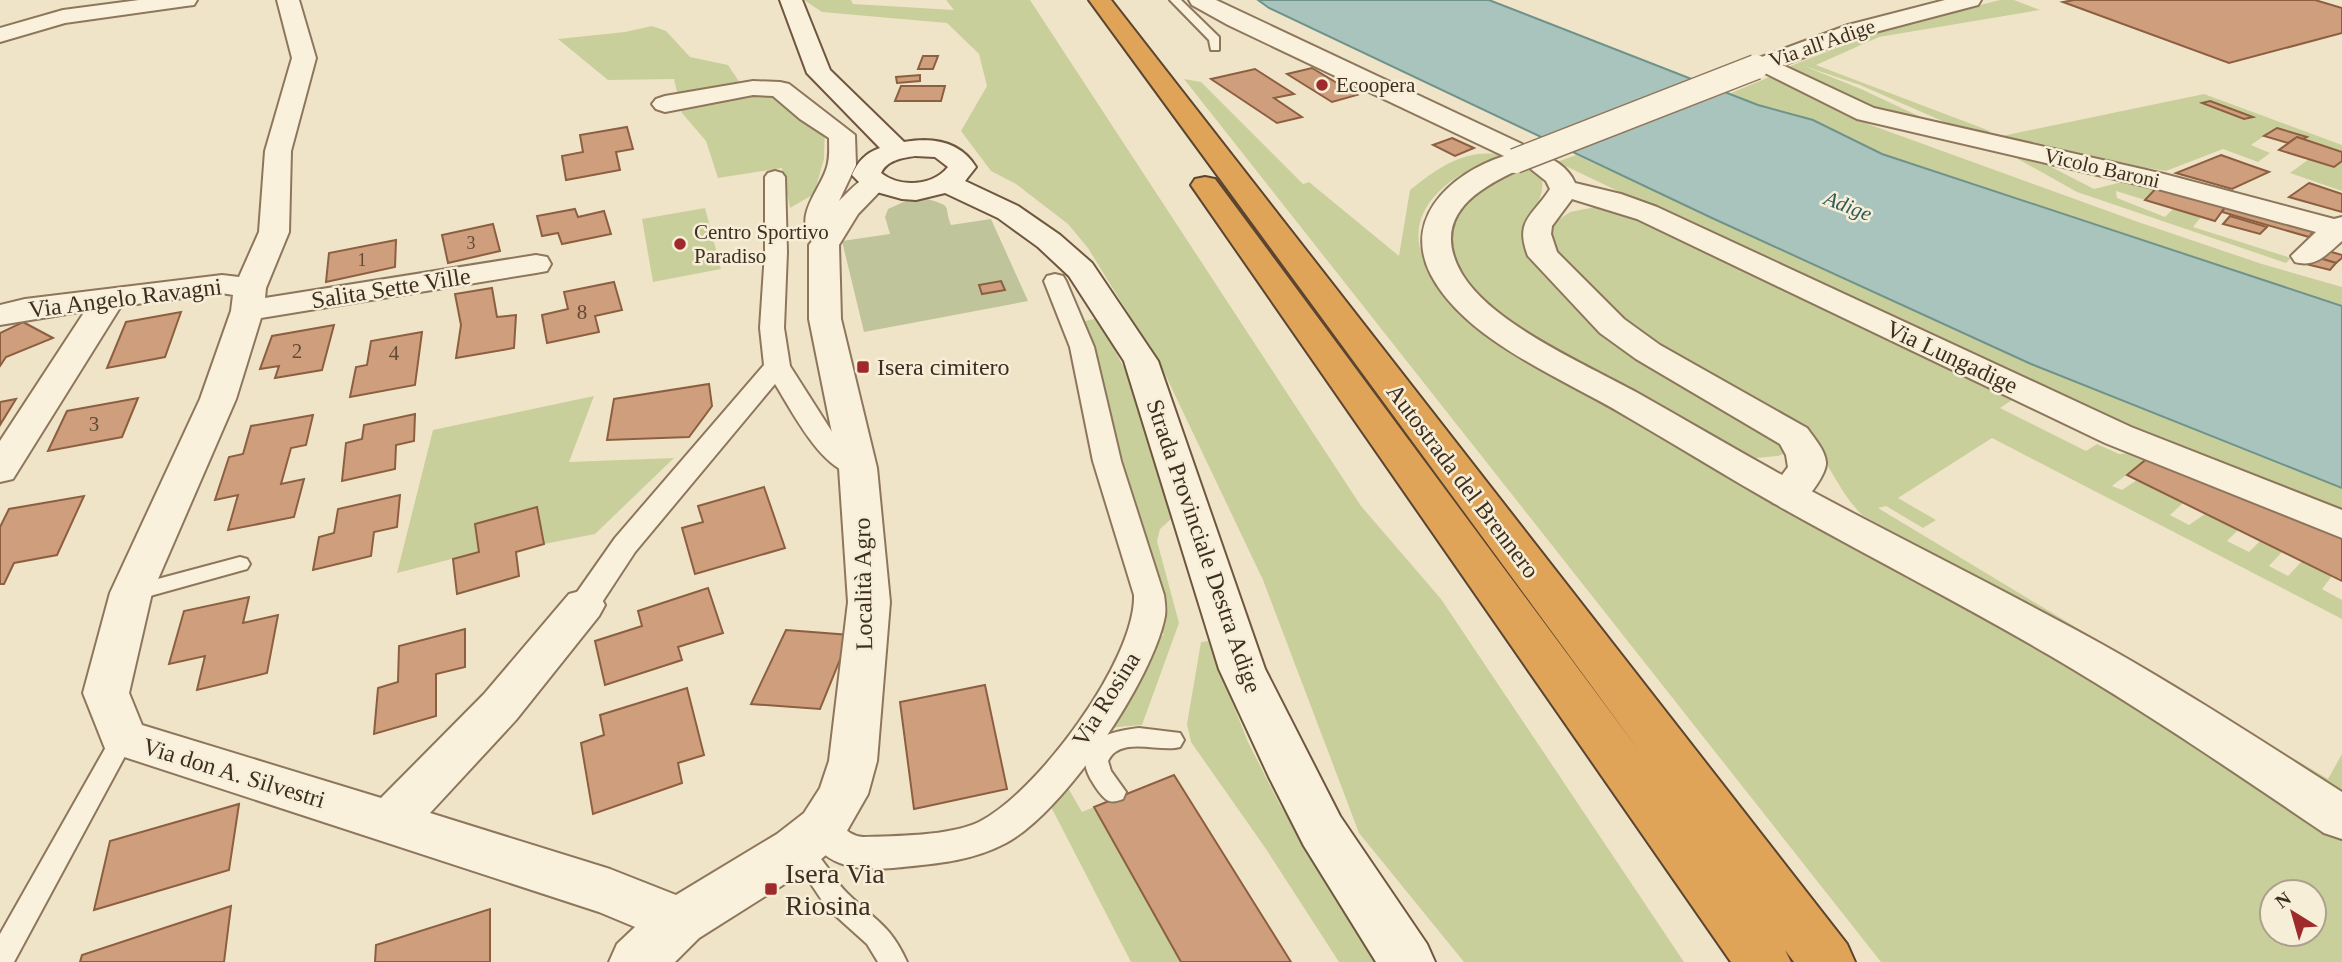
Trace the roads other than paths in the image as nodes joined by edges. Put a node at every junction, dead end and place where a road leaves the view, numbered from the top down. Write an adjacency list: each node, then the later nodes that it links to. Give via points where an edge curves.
1 (187, 0): 9 (street, via 63,18)
2 (288, 0): 25 (street, Via don A. Silvestri, via 304,58 278,151 274,232)
3 (791, 0): 13 (street, via 819,73)
4 (1075, 0): 46 (highway, Autostrada del Brennero)
5 (1100, 0): 47 (highway, Autostrada del Brennero)
6 (1175, 0): 10 (lane, via 1215,39)
7 (1200, 0): 14 (street)
8 (1970, 0): 11 (street, Via all'Adige, via 1886,21)
9 (0, 35)
10 (1215, 48)
11 (1760, 65): 14 (street, Via all'Adige, bridge); 19 (street, Vicolo Baroni, via 1866,114)
12 (665, 104): 20 (street, Località Agro, via 753,88 780,89 842,135 842,164 820,210)
13 (897, 150): 16 (street, via 933,148 958,159 962,167 958,175); 17 (street, via 868,166 866,176)
14 (1521, 157): 18 (street, via 1558,176); 30 (street, Via all'Adige, via 1463,188 1437,220 1439,259 1458,291 1529,346)
15 (775, 177): 27 (street, via 772,328)
16 (946, 183): 17 (street, via 894,191); 45 (street, Strada Provinciale Destra Adige, via 1008,212 1081,270 1140,360 1242,670 1322,831)
17 (873, 184): 20 (street, via 847,209)
18 (1564, 189): 30 (street, via 1539,218 1535,231 1544,256 1612,326 1648,352 1794,436 1808,468); 31 (street, Via Lungadige, via 1647,213 2119,435)
19 (2339, 227): 21 (street)
20 (824, 245): 28 (street, Località Agro, via 825,319)
21 (2306, 256)
22 (536, 264): 25 (street, Salita Sette Ville)
23 (1055, 281): 40 (street, Via Rosina, via 1082,347 1107,461 1149,595 1150,615 1141,644 1094,726 1061,768 1005,825 958,845 860,854)
24 (110, 298): 25 (street, Via Angelo Ravagni, via 222,284); 26 (street, Via Angelo Ravagni); 29 (street)
25 (248, 299): 33 (street, Via don A. Silvestri, via 218,399)
26 (0, 315)
27 (777, 366): 28 (street, via 824,441); 34 (street, via 625,545)
28 (858, 468): 40 (street, Località Agro, via 869,602 853,761 843,794)
29 (0, 470)
30 (1787, 494): 38 (street, Via all'Adige, via 2172,706)
31 (2342, 525)
32 (240, 564): 33 (lane)
33 (131, 593): 35 (street, Via don A. Silvestri, via 106,693)
34 (584, 605): 39 (street, via 500,707)
35 (123, 738): 39 (street, Via don A. Silvestri); 42 (lane)
36 (1172, 740): 37 (lane, via 1149,735 1111,742 1099,754 1096,766 1100,778)
37 (1114, 792)
38 (2342, 818)
39 (391, 822): 41 (street, Via don A. Silvestri, via 610,892)
40 (808, 839): 41 (street, Località Agro); 44 (lane, via 818,873 836,900 877,935)
41 (680, 921): 43 (street, Località Agro)
42 (0, 960)
43 (637, 962)
44 (893, 962)
45 (1407, 962)
46 (1763, 962)
47 (1827, 962)

